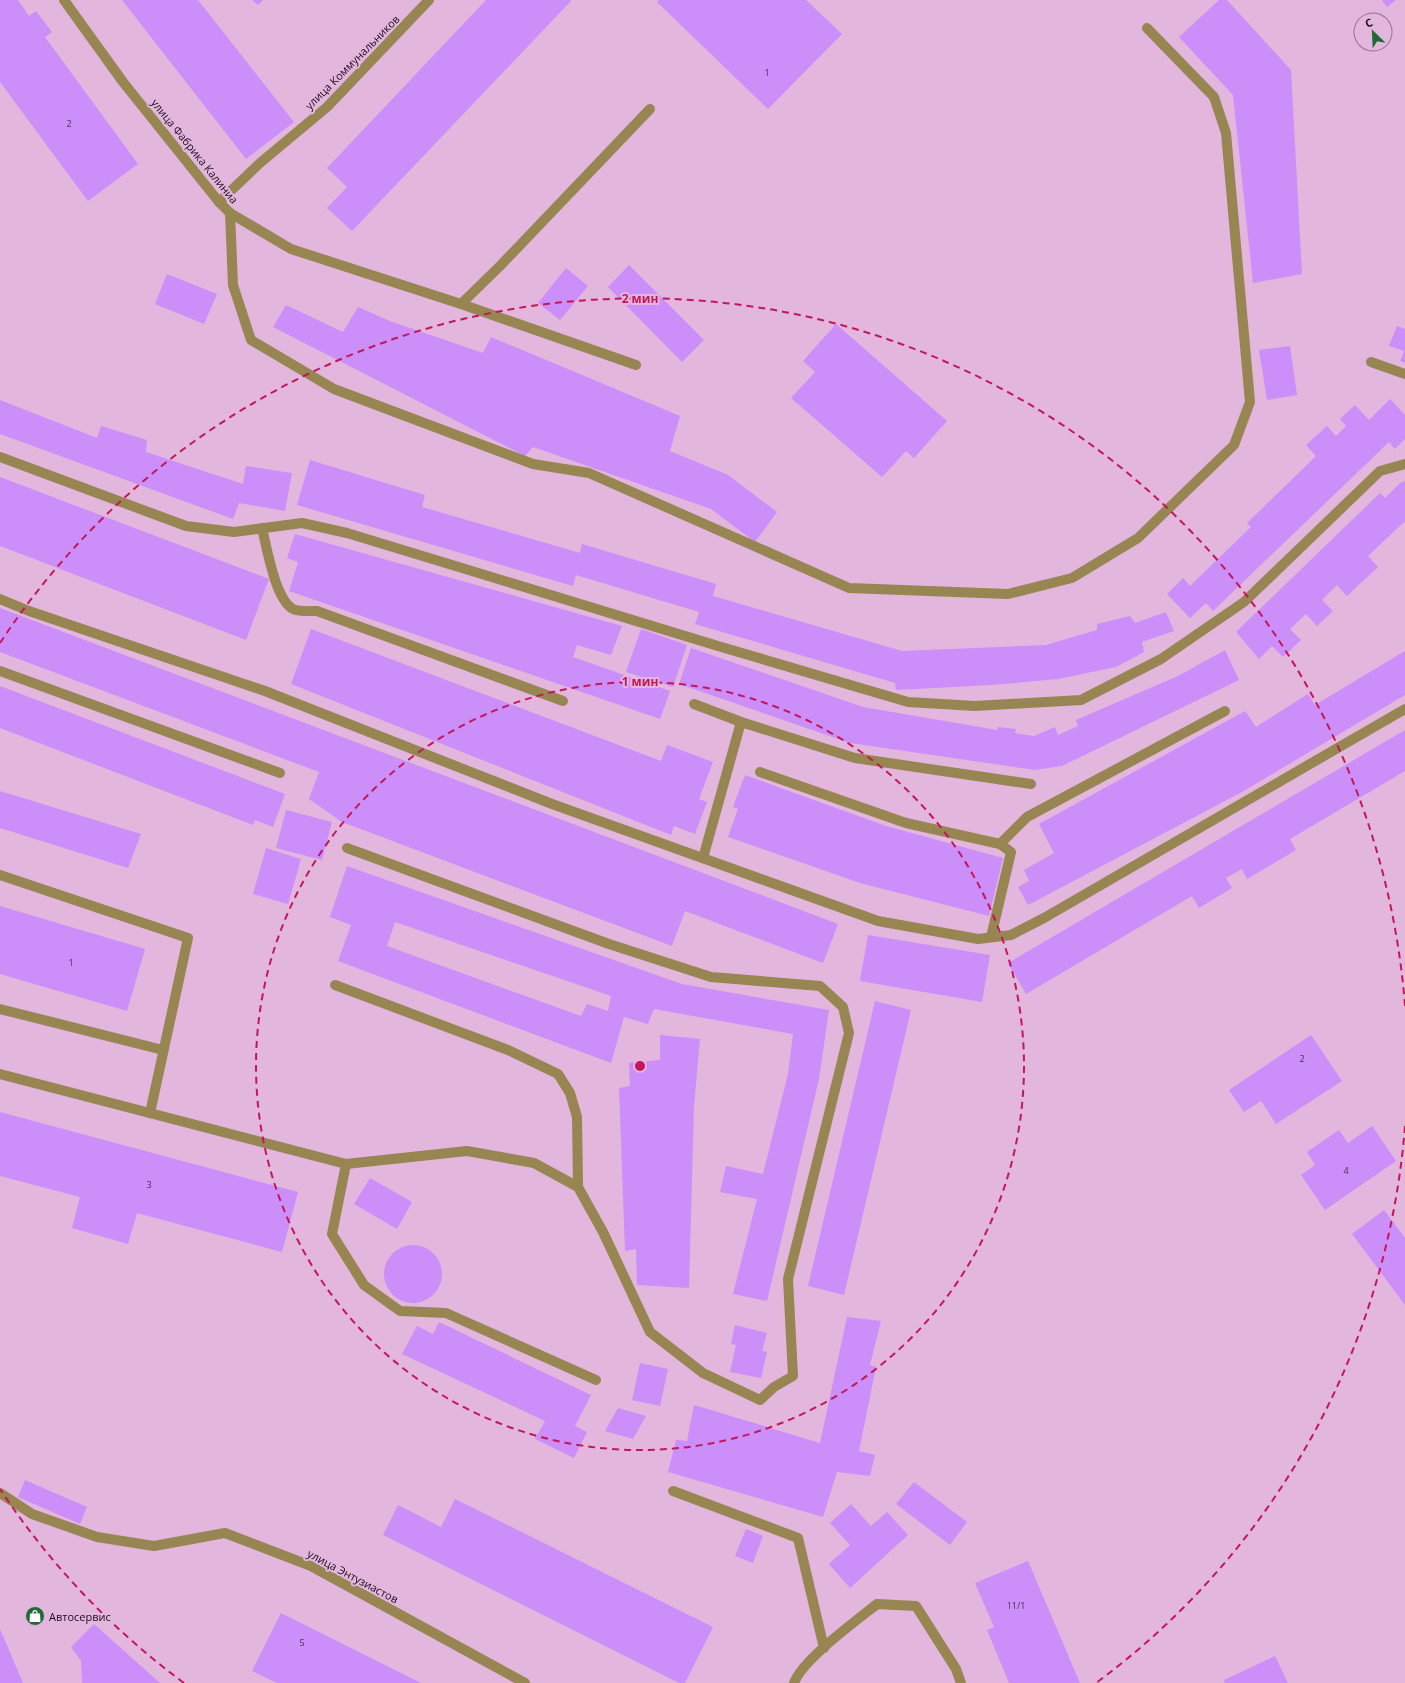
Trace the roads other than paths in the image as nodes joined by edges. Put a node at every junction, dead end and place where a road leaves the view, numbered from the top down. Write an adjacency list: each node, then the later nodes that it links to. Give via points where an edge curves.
1 (64, 0): 5 (street, улица Фабрика Калиниа, via 123,82)
2 (430, 0): 5 (street, улица Коммунальников, via 327,107 260,163)
3 (1147, 28): 6 (street, via 1214,97 1226,133 1250,402 1234,445 1138,538 1072,578 1008,594 849,588 589,474 533,464 334,389 251,340 233,285)
4 (650, 109): 7 (street)
5 (219, 202): 6 (street, улица Фабрика Калиниа)
6 (230, 214): 7 (street, улица Фабрика Калиниа, via 291,249)
7 (462, 304): 9 (street, улица Фабрика Калиниа)
8 (1371, 362): 10 (street)
9 (636, 366)
10 (1405, 374)
11 (0, 457): 13 (street, via 186,526 234,532)
12 (1405, 464): 13 (street, via 1380,471 1244,602 1161,659 1081,700 983,705 908,702 725,649 347,533 302,524)
13 (262, 528): 16 (street, via 274,576 284,601 293,610 317,611)
14 (0, 599): 26 (street, via 265,691 552,804)
15 (0, 671): 22 (street)
16 (563, 701)
17 (694, 704): 20 (street)
18 (1405, 709): 28 (street, via 1044,918 1011,935)
19 (1225, 711): 24 (street, via 1027,817)
20 (741, 722): 23 (street, via 855,758); 26 (street)
21 (760, 772): 24 (street, via 906,823)
22 (280, 773)
23 (1031, 784)
24 (1000, 844): 28 (street, via 1011,852)
25 (347, 848): 35 (street, via 609,944 711,977 820,986 843,1007 849,1033 788,1279 793,1376 774,1387 760,1400 703,1373 650,1332)
26 (703, 858): 28 (street, via 878,921 978,939)
27 (0, 875): 31 (street, via 188,938)
28 (991, 937)
29 (335, 985): 35 (street, via 508,1050 558,1074 570,1093 577,1117)
30 (0, 1009): 31 (street)
31 (163, 1050): 33 (street)
32 (0, 1074): 33 (street)
33 (150, 1113): 34 (street)
34 (346, 1164): 35 (street, via 467,1151 534,1164); 36 (street, via 332,1234 364,1285 400,1311 446,1313)
35 (578, 1187)
36 (596, 1380)
37 (673, 1491): 39 (street, via 798,1538)
38 (0, 1493): 40 (street, улица Энтузиастов, via 32,1514 97,1537 154,1546 225,1533 311,1566)
39 (824, 1648): 41 (street, via 797,1676); 42 (street, via 876,1604 916,1606 956,1669)
40 (525, 1683)
41 (794, 1683)
42 (961, 1683)

